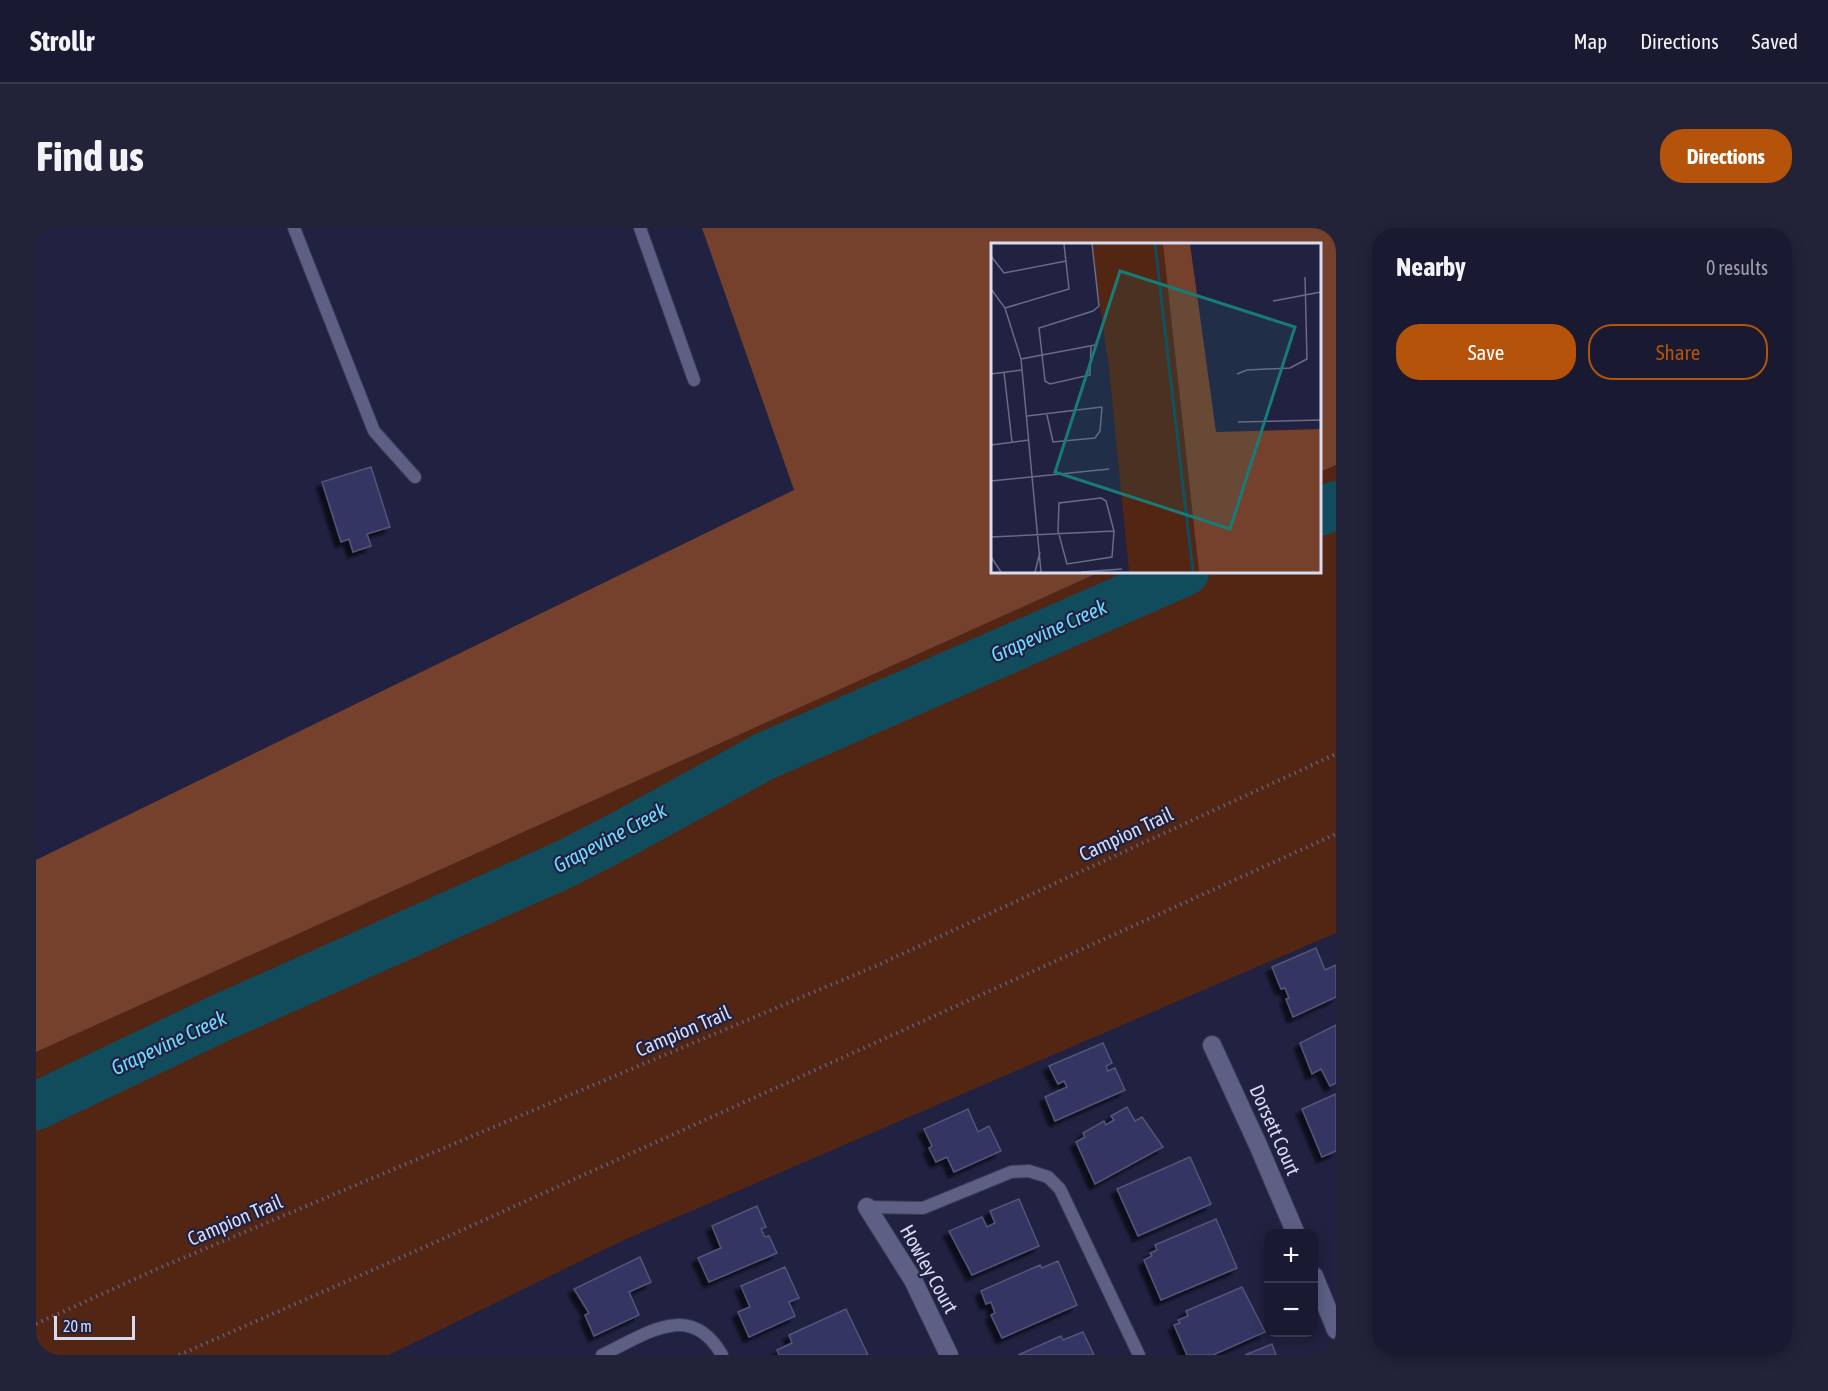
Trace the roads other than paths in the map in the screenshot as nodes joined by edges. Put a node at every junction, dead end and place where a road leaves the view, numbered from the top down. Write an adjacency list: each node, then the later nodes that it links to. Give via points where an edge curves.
1 (294, 228): 4 (lane, via 374,431)
2 (640, 228): 3 (lane)
3 (694, 380)
4 (415, 477)
5 (1212, 1045): 7 (street, Dorsett Court)
6 (867, 1207): 12 (street, Howley Court, via 913,1280); 13 (lane, via 923,1208 1011,1172 1029,1171 1048,1177 1060,1189)
7 (1294, 1229)
8 (1317, 1283): 9 (street)
9 (1336, 1330)
10 (602, 1355): 11 (lane, via 671,1324 695,1327 714,1341)
11 (722, 1355)
12 (949, 1355)
13 (1139, 1355)

